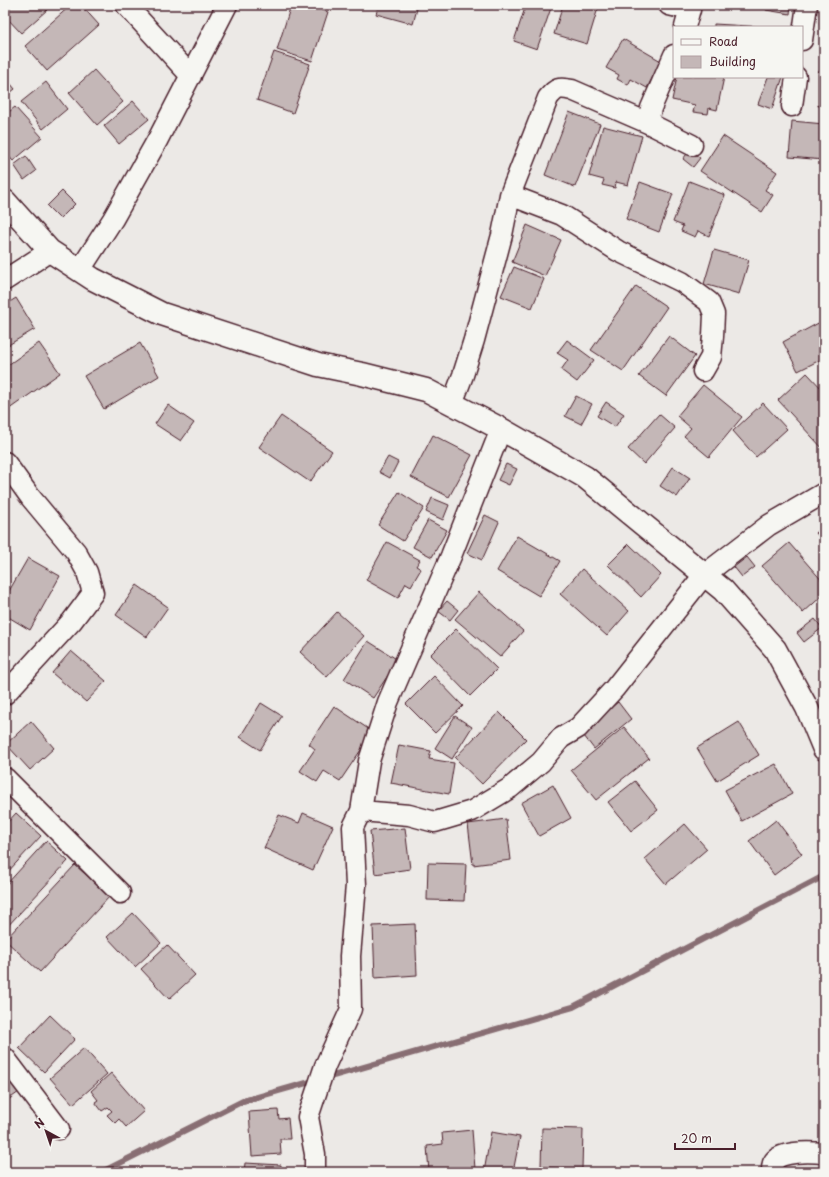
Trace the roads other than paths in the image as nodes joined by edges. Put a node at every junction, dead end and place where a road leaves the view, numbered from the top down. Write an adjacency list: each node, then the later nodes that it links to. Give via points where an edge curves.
1 (126, 5): 8 (street)
2 (227, 5): 8 (street)
3 (669, 5): 5 (street)
4 (807, 5): 6 (street)
5 (689, 14)
6 (803, 33)
7 (673, 57): 11 (street, via 651,108)
8 (191, 76): 16 (street, via 117,213)
9 (796, 78): 10 (street)
10 (792, 106)
11 (648, 123): 12 (street); 13 (street, via 572,90 555,90 548,98)
12 (692, 145)
13 (510, 195): 18 (street, via 562,214 618,250 682,282 708,302 714,314 713,336 711,357); 19 (street, via 474,340)
14 (5, 201): 15 (street)
15 (50, 250): 16 (street); 17 (street)
16 (80, 270): 19 (street, via 162,314 318,364 426,390)
17 (5, 280)
18 (704, 371)
19 (452, 404): 20 (street)
20 (501, 429): 23 (street, via 585,477); 27 (street, via 451,556 388,702 369,761)
21 (5, 462): 24 (street, via 76,552 87,572 93,592 72,621)
22 (824, 493): 23 (street, via 770,525)
23 (704, 574): 25 (street, via 723,590 774,649 807,708); 27 (street, via 614,689 578,728 562,738 541,762 510,788 472,811 435,822 409,815)
24 (5, 694)
25 (824, 749)
26 (5, 778): 28 (street)
27 (361, 811): 32 (street, via 353,827 356,884 350,956 351,1010 325,1066 308,1117 315,1154)
28 (120, 893)
29 (5, 1058): 30 (street)
30 (59, 1129)
31 (824, 1153): 33 (street, via 784,1154 775,1159)
32 (315, 1172)
33 (772, 1172)

